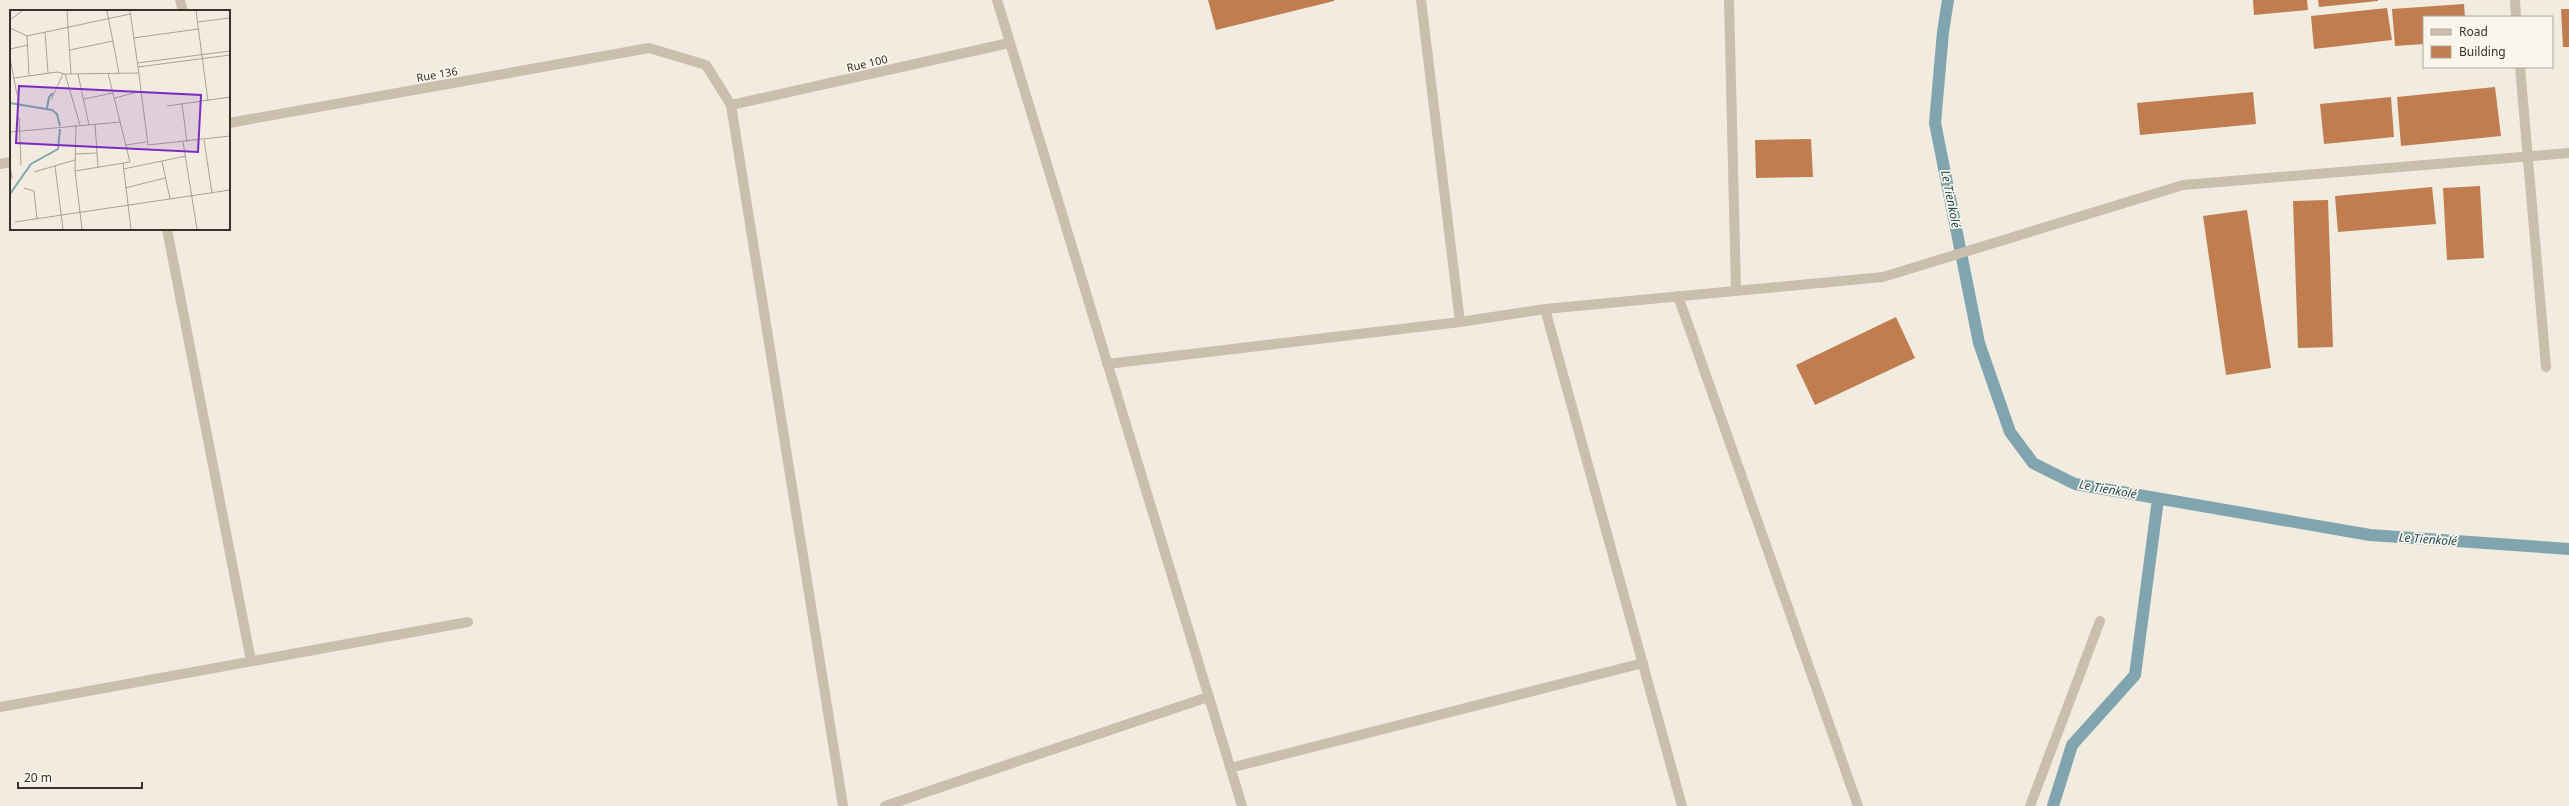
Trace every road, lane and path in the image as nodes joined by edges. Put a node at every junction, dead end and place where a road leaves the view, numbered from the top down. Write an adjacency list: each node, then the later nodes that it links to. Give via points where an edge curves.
1 (180, 0): 6 (street)
2 (997, 0): 8 (street)
3 (1421, 0): 20 (street)
4 (1729, 0): 17 (street)
5 (2515, 0): 7 (street)
6 (183, 10)
7 (2516, 16)
8 (1009, 43): 10 (street, Rue 100); 21 (street)
9 (2520, 68): 13 (street)
10 (731, 105): 11 (street, Rue 136, via 706,65 649,48); 30 (street)
11 (230, 123)
12 (2569, 154): 13 (street)
13 (2527, 157): 17 (street, via 2183,185 1883,277); 22 (street)
14 (10, 162): 15 (street)
15 (0, 164)
16 (167, 230): 25 (street)
17 (1736, 291): 18 (street)
18 (1678, 296): 19 (street); 34 (street)
19 (1546, 309): 20 (street); 26 (street)
20 (1460, 322): 21 (street)
21 (1107, 364): 27 (street)
22 (2546, 367)
23 (2100, 621): 35 (street)
24 (468, 622): 25 (street)
25 (251, 661): 28 (street)
26 (1643, 663): 29 (street); 33 (street)
27 (1208, 697): 29 (street); 31 (street)
28 (0, 707)
29 (1230, 768): 32 (street)
30 (843, 806)
31 (885, 806)
32 (1242, 806)
33 (1682, 806)
34 (1858, 806)
35 (2030, 806)

